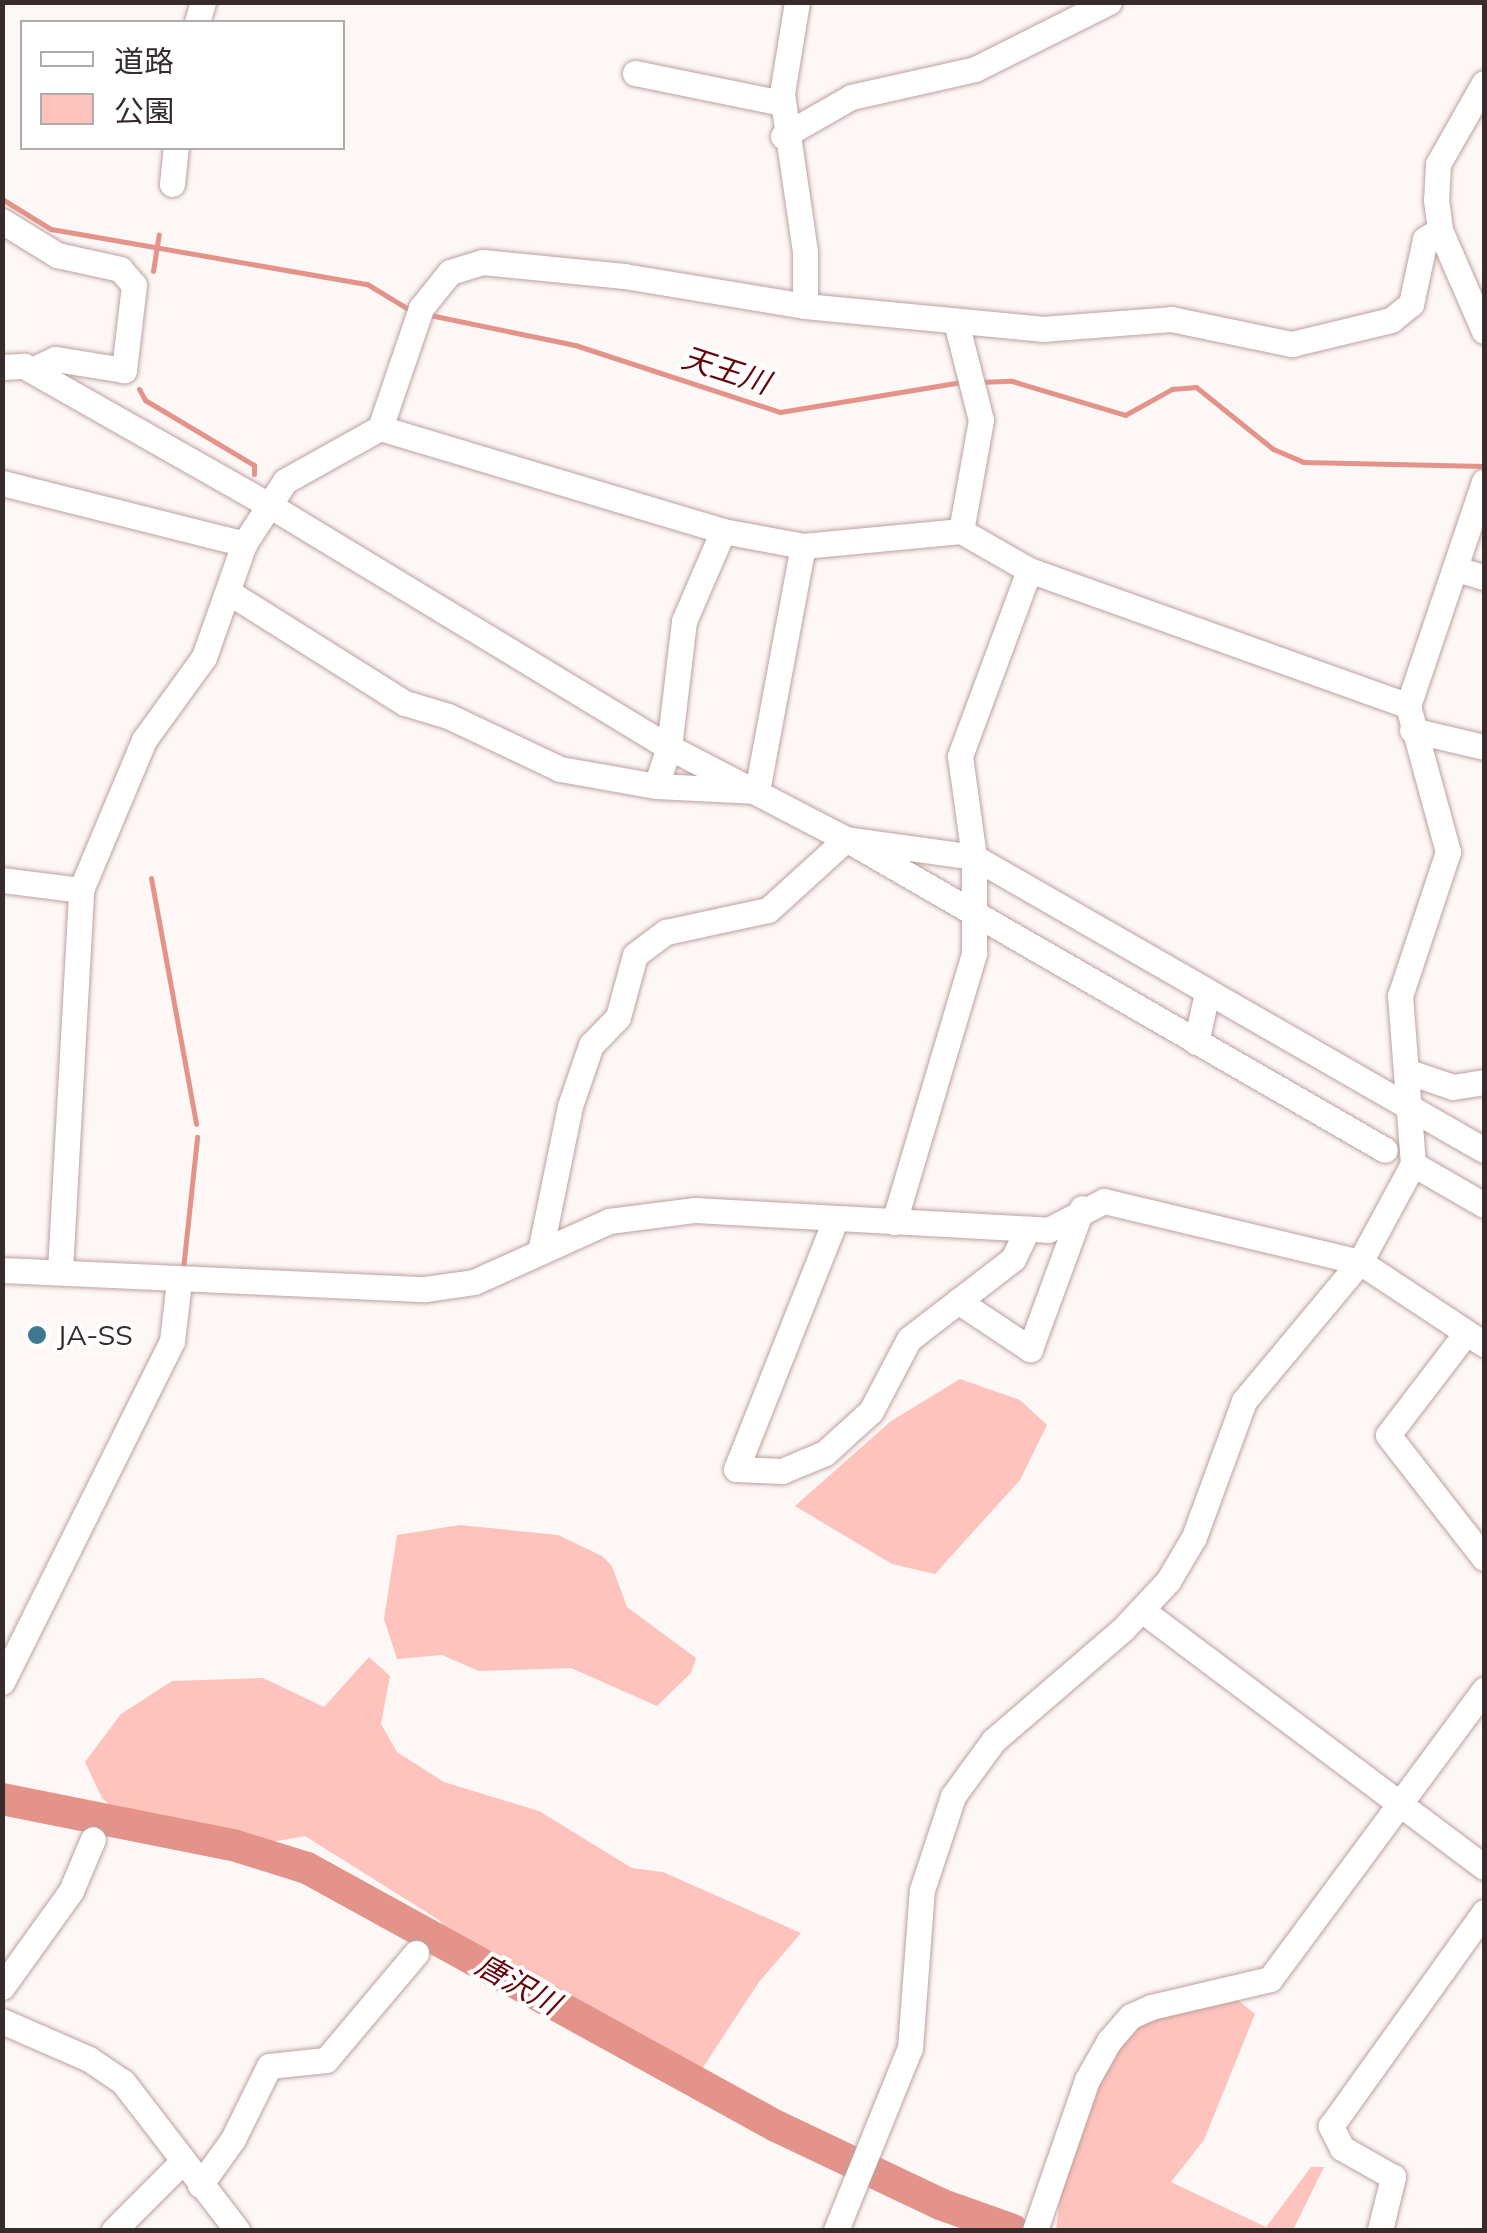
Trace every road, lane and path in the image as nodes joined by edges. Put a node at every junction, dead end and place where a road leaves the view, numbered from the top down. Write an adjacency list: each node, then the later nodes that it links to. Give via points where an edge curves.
1 (796, 2): 5 (street)
2 (1098, 5): 6 (street, via 975,70 850,96)
3 (635, 74): 5 (street)
4 (1484, 83): 10 (street, via 1438,164)
5 (782, 103): 6 (street)
6 (783, 136): 11 (street, via 804,252)
7 (176, 150): 8 (street)
8 (172, 184)
9 (2, 221): 15 (street, via 57,255 120,268 134,284 124,370 55,359)
10 (1440, 230): 12 (street, via 1425,239 1411,304 1391,320 1301,343 1171,319 1042,329); 13 (street)
11 (805, 306): 12 (street); 16 (street, via 624,276 468,264 436,284 421,308)
12 (956, 322): 20 (street, via 980,420)
13 (1484, 327)
14 (2, 367): 15 (street)
15 (32, 370): 19 (street)
16 (380, 428): 19 (street, via 295,474); 21 (street)
17 (1484, 480): 24 (street)
18 (2, 483): 22 (street)
19 (269, 505): 22 (street); 29 (street)
20 (961, 530): 23 (street); 25 (street)
21 (723, 531): 23 (street); 29 (street, via 684,621)
22 (244, 544): 27 (street)
23 (803, 546): 32 (street)
24 (1457, 569): 26 (street); 28 (street)
25 (1029, 570): 28 (street); 34 (street, via 960,756)
26 (1484, 577)
27 (230, 593): 31 (street, via 405,703 560,769); 36 (street, via 204,657 144,740)
28 (1410, 718): 30 (street); 40 (street, via 1448,852 1403,978 1399,1011)
29 (669, 747): 31 (street); 32 (street)
30 (1484, 747)
31 (656, 786): 32 (street)
32 (757, 791): 33 (street)
33 (846, 838): 34 (street); 37 (street); 51 (street, via 768,910 666,932 635,955 618,1017 591,1045 575,1089)
34 (974, 858): 37 (street); 38 (street)
35 (2, 880): 36 (street)
36 (82, 890): 54 (street)
37 (973, 913): 39 (street); 49 (street, via 974,954 906,1164)
38 (1207, 993): 39 (street); 42 (street)
39 (1196, 1042): 43 (street)
40 (1409, 1072): 41 (street, via 1453,1087); 42 (street)
41 (1484, 1082)
42 (1413, 1109): 44 (street); 45 (street)
43 (1385, 1150)
44 (1484, 1150)
45 (1413, 1164): 46 (street); 52 (street)
46 (1484, 1206)
47 (1082, 1208): 50 (street, via 1060,1226); 52 (street, via 1104,1201); 56 (street, via 1030,1349)
48 (836, 1218): 49 (street); 51 (street, via 694,1210 609,1221); 56 (street, via 736,1469 782,1470 825,1453 871,1411 909,1339)
49 (894, 1222): 50 (street)
50 (1028, 1228): 56 (street, via 1014,1259)
51 (540, 1252): 55 (street, via 474,1282 425,1290)
52 (1360, 1262): 57 (street); 59 (street, via 1252,1387 1186,1554)
53 (2, 1270): 54 (street)
54 (60, 1270): 55 (street)
55 (180, 1281): 60 (street, via 172,1341)
56 (958, 1301)
57 (1476, 1339): 58 (street, via 1388,1435)
58 (1484, 1558)
59 (1143, 1610): 62 (street); 74 (street, via 994,1740 953,1796 922,1890 910,2048)
60 (2, 1682)
61 (1484, 1690): 62 (street)
62 (1399, 1802): 64 (street); 71 (street, via 1270,1980 1151,2007 1131,2016 1109,2041 1087,2080)
63 (92, 1839): 67 (street, via 71,1892)
64 (1484, 1867)
65 (1484, 1912): 75 (street, via 1331,2126 1342,2148 1393,2177)
66 (416, 1953): 70 (street, via 326,2060 269,2066 233,2139)
67 (2, 1986)
68 (2, 2021): 69 (street, via 89,2059 123,2082)
69 (182, 2162): 70 (street); 72 (street)
70 (200, 2184): 73 (street)
71 (1036, 2227)
72 (114, 2230)
73 (237, 2230)
74 (836, 2230)
75 (1380, 2230)

